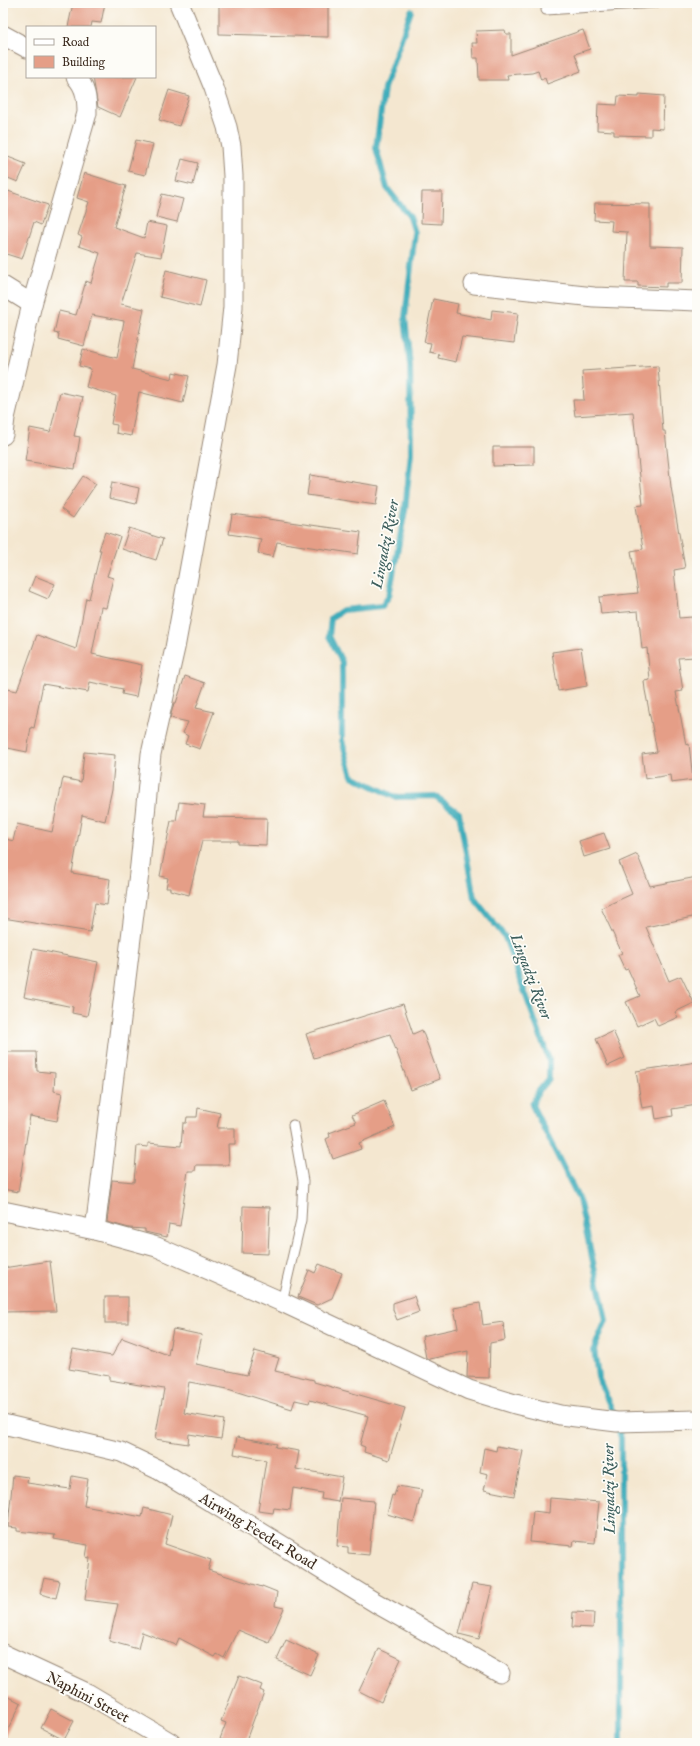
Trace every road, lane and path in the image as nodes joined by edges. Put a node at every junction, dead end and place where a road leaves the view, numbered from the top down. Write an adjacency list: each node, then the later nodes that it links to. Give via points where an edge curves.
1 (179, 3): 14 (street, via 214,88 231,146 233,307 226,373 175,648 151,754 140,865)
2 (655, 3): 3 (lane)
3 (546, 10)
4 (3, 35): 5 (street)
5 (26, 47)
6 (77, 78): 10 (street, via 87,100 87,113)
7 (474, 284): 9 (street, via 594,297)
8 (3, 286): 10 (street)
9 (697, 301)
10 (32, 304): 11 (street)
11 (3, 435)
12 (293, 1125): 15 (lane, via 303,1180 301,1220)
13 (3, 1211): 14 (street)
14 (95, 1230): 15 (street, via 157,1247)
15 (282, 1302): 16 (street, via 469,1390 514,1404 560,1415 617,1422)
16 (697, 1420)
17 (3, 1424): 19 (street, Airwing Feeder Road, via 121,1452 159,1470 376,1603)
18 (3, 1654): 20 (street, Naphini Street, via 87,1693)
19 (500, 1673)
20 (171, 1743)

